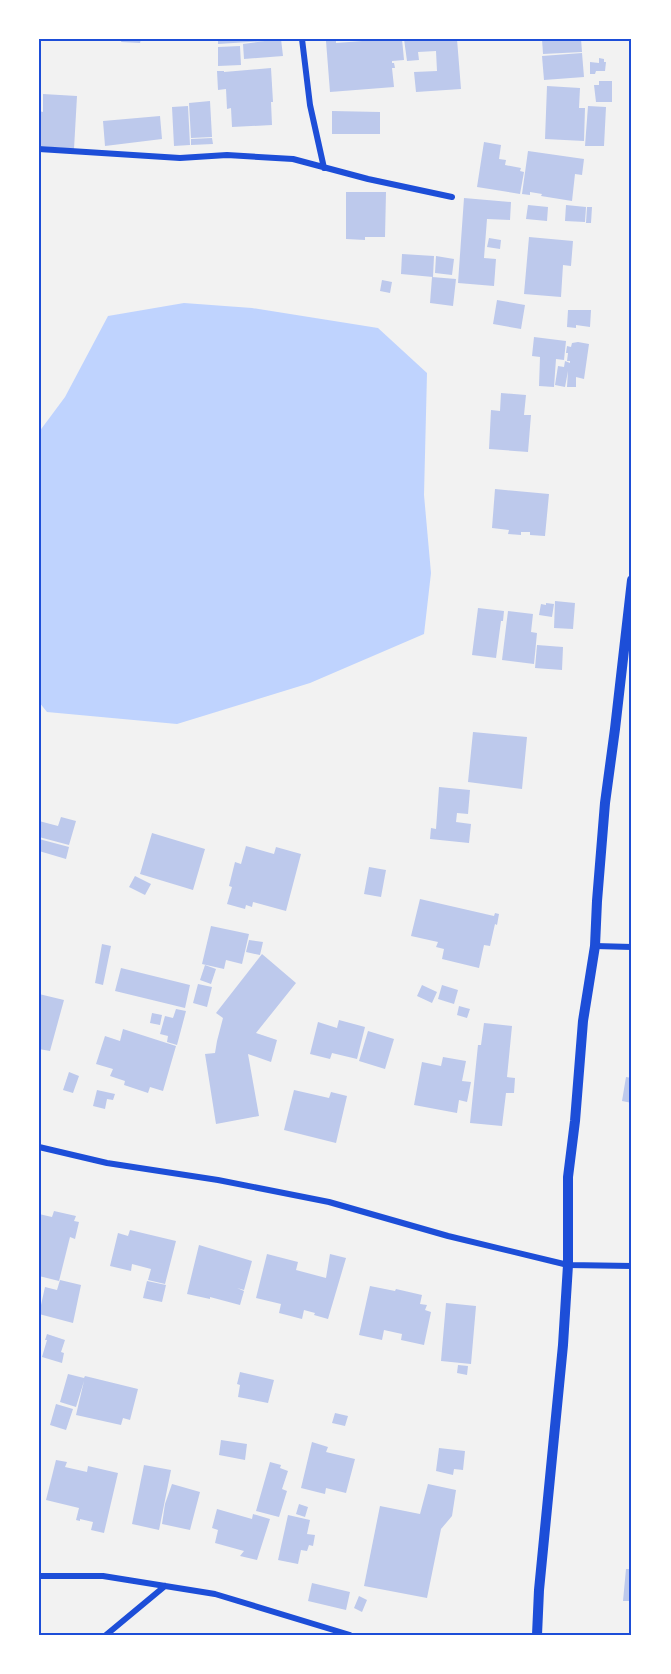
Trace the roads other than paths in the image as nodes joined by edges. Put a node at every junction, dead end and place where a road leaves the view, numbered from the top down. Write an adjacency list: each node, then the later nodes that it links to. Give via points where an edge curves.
1 (302, 39): 3 (street, via 310,105)
2 (39, 149): 3 (street, via 180,158 227,155 293,159)
3 (324, 168): 4 (street)
4 (452, 197)
5 (632, 580): 6 (street, via 604,804)
6 (595, 946): 7 (street); 9 (street, via 568,1177)
7 (632, 947)
8 (39, 1148): 9 (street, via 329,1202)
9 (568, 1265): 10 (street); 15 (street)
10 (632, 1266)
11 (39, 1576): 12 (street, via 103,1576)
12 (165, 1586): 13 (street); 14 (street, via 215,1594)
13 (106, 1635)
14 (350, 1635)
15 (537, 1635)

